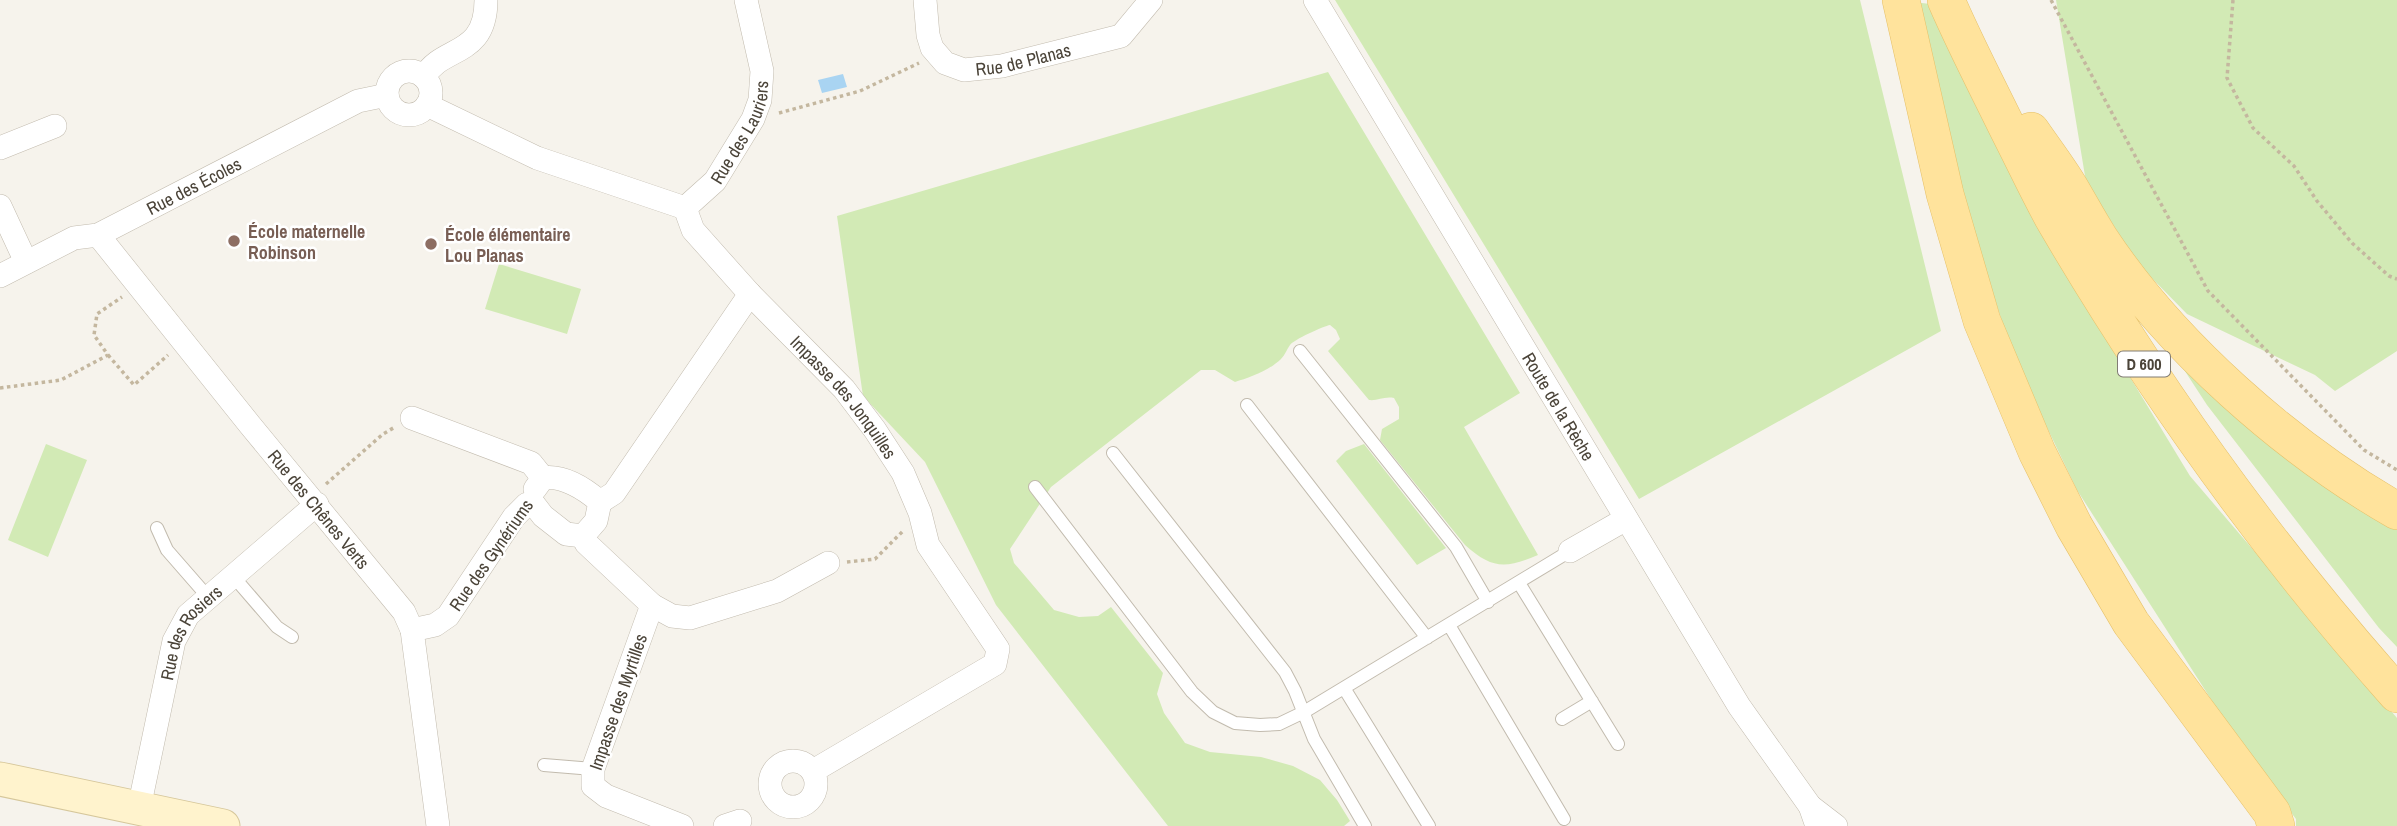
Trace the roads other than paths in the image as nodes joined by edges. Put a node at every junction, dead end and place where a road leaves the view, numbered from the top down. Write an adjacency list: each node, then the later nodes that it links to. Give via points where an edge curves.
1 (486, 0): 9 (street, via 479,32 464,48 429,67)
2 (747, 0): 16 (street, Rue des Lauriers, via 762,71 760,100 715,181)
3 (925, 0): 4 (street, Rue de Planas, via 932,48 945,63 964,70 1002,66 1121,36)
4 (1151, 0)
5 (1315, 0): 31 (street, Route de la Rèche)
6 (1901, 0): 65 (main road, via 1945,194 1982,321 2037,452 2131,622 2272,813)
7 (1946, 0): 47 (main road, D 600, via 2055,221 2142,361 2232,491)
8 (1966, 0): 12 (main road, D 600)
9 (424, 77): 10 (street, via 403,72 390,81); 11 (street, via 431,91)
10 (387, 96): 11 (street, via 400,113 415,114); 17 (street, Rue des Écoles, via 358,102)
11 (427, 105): 16 (street, via 537,158)
12 (2018, 111): 30 (main road, via 2100,240 2188,347 2324,464); 45 (main road, D 600, via 2066,205 2153,354 2245,481 2350,616)
13 (55, 126): 14 (street)
14 (0, 148)
15 (0, 206): 18 (street)
16 (685, 208): 20 (street, Impasse des Jonquilles, via 693,230)
17 (98, 235): 18 (street, Rue des Écoles, via 74,238); 27 (street, Rue des Chênes Verts)
18 (26, 262): 19 (street, Rue des Écoles)
19 (0, 276)
20 (750, 294): 28 (street, via 614,493); 54 (street, Impasse des Jonquilles, via 844,389 876,430 903,473 928,545 998,649 995,664)
21 (1300, 351): 39 (lane, via 1456,547)
22 (1247, 405): 44 (lane)
23 (412, 418): 25 (street, via 531,463)
24 (1112, 453): 49 (lane, via 1285,672)
25 (543, 478): 28 (street, via 578,486); 29 (street, Rue des Gynériums, via 535,488)
26 (1035, 487): 49 (lane, via 1192,692 1213,712 1235,723 1260,725 1279,724)
27 (314, 500): 36 (street, Rue des Rosiers); 42 (street, Rue des Chênes Verts, via 404,612)
28 (600, 502): 33 (street, via 596,521)
29 (533, 503): 33 (street, via 566,534); 42 (street, Rue des Gynériums, via 514,517 448,615 435,625)
30 (2397, 511)
31 (1626, 519): 34 (street); 57 (street, Route de la Rèche, via 1739,706)
32 (158, 528): 38 (lane, via 167,550)
33 (583, 536): 40 (street)
34 (1570, 551): 37 (lane)
35 (828, 563): 40 (street, via 777,591 690,618 672,616)
36 (233, 576): 38 (street, Rue des Rosiers); 43 (lane, via 277,627)
37 (1519, 583): 39 (lane); 48 (lane)
38 (208, 597): 56 (street, Rue des Rosiers, via 188,615 174,641)
39 (1488, 601): 41 (lane)
40 (652, 605): 53 (street, Impasse des Myrtilles)
41 (1449, 625): 44 (lane); 58 (lane)
42 (412, 630): 60 (street, Rue des Chênes Verts)
43 (292, 637)
44 (1427, 638): 46 (lane)
45 (2397, 668)
46 (1343, 688): 49 (lane); 63 (lane)
47 (2397, 694)
48 (1592, 701): 50 (lane); 51 (lane)
49 (1304, 712): 62 (lane, via 1314,739)
50 (1562, 719)
51 (1618, 744)
52 (544, 765): 53 (lane)
53 (593, 769): 61 (street, Impasse des Myrtilles, via 593,786 606,796)
54 (813, 771)
55 (0, 779): 56 (main road)
56 (139, 808): 59 (main road)
57 (1813, 816): 64 (street, Route de la Rèche)
58 (1564, 819)
59 (223, 826)
60 (438, 826)
61 (682, 826)
62 (1366, 826)
63 (1429, 826)
64 (1836, 826)
65 (2276, 826)

